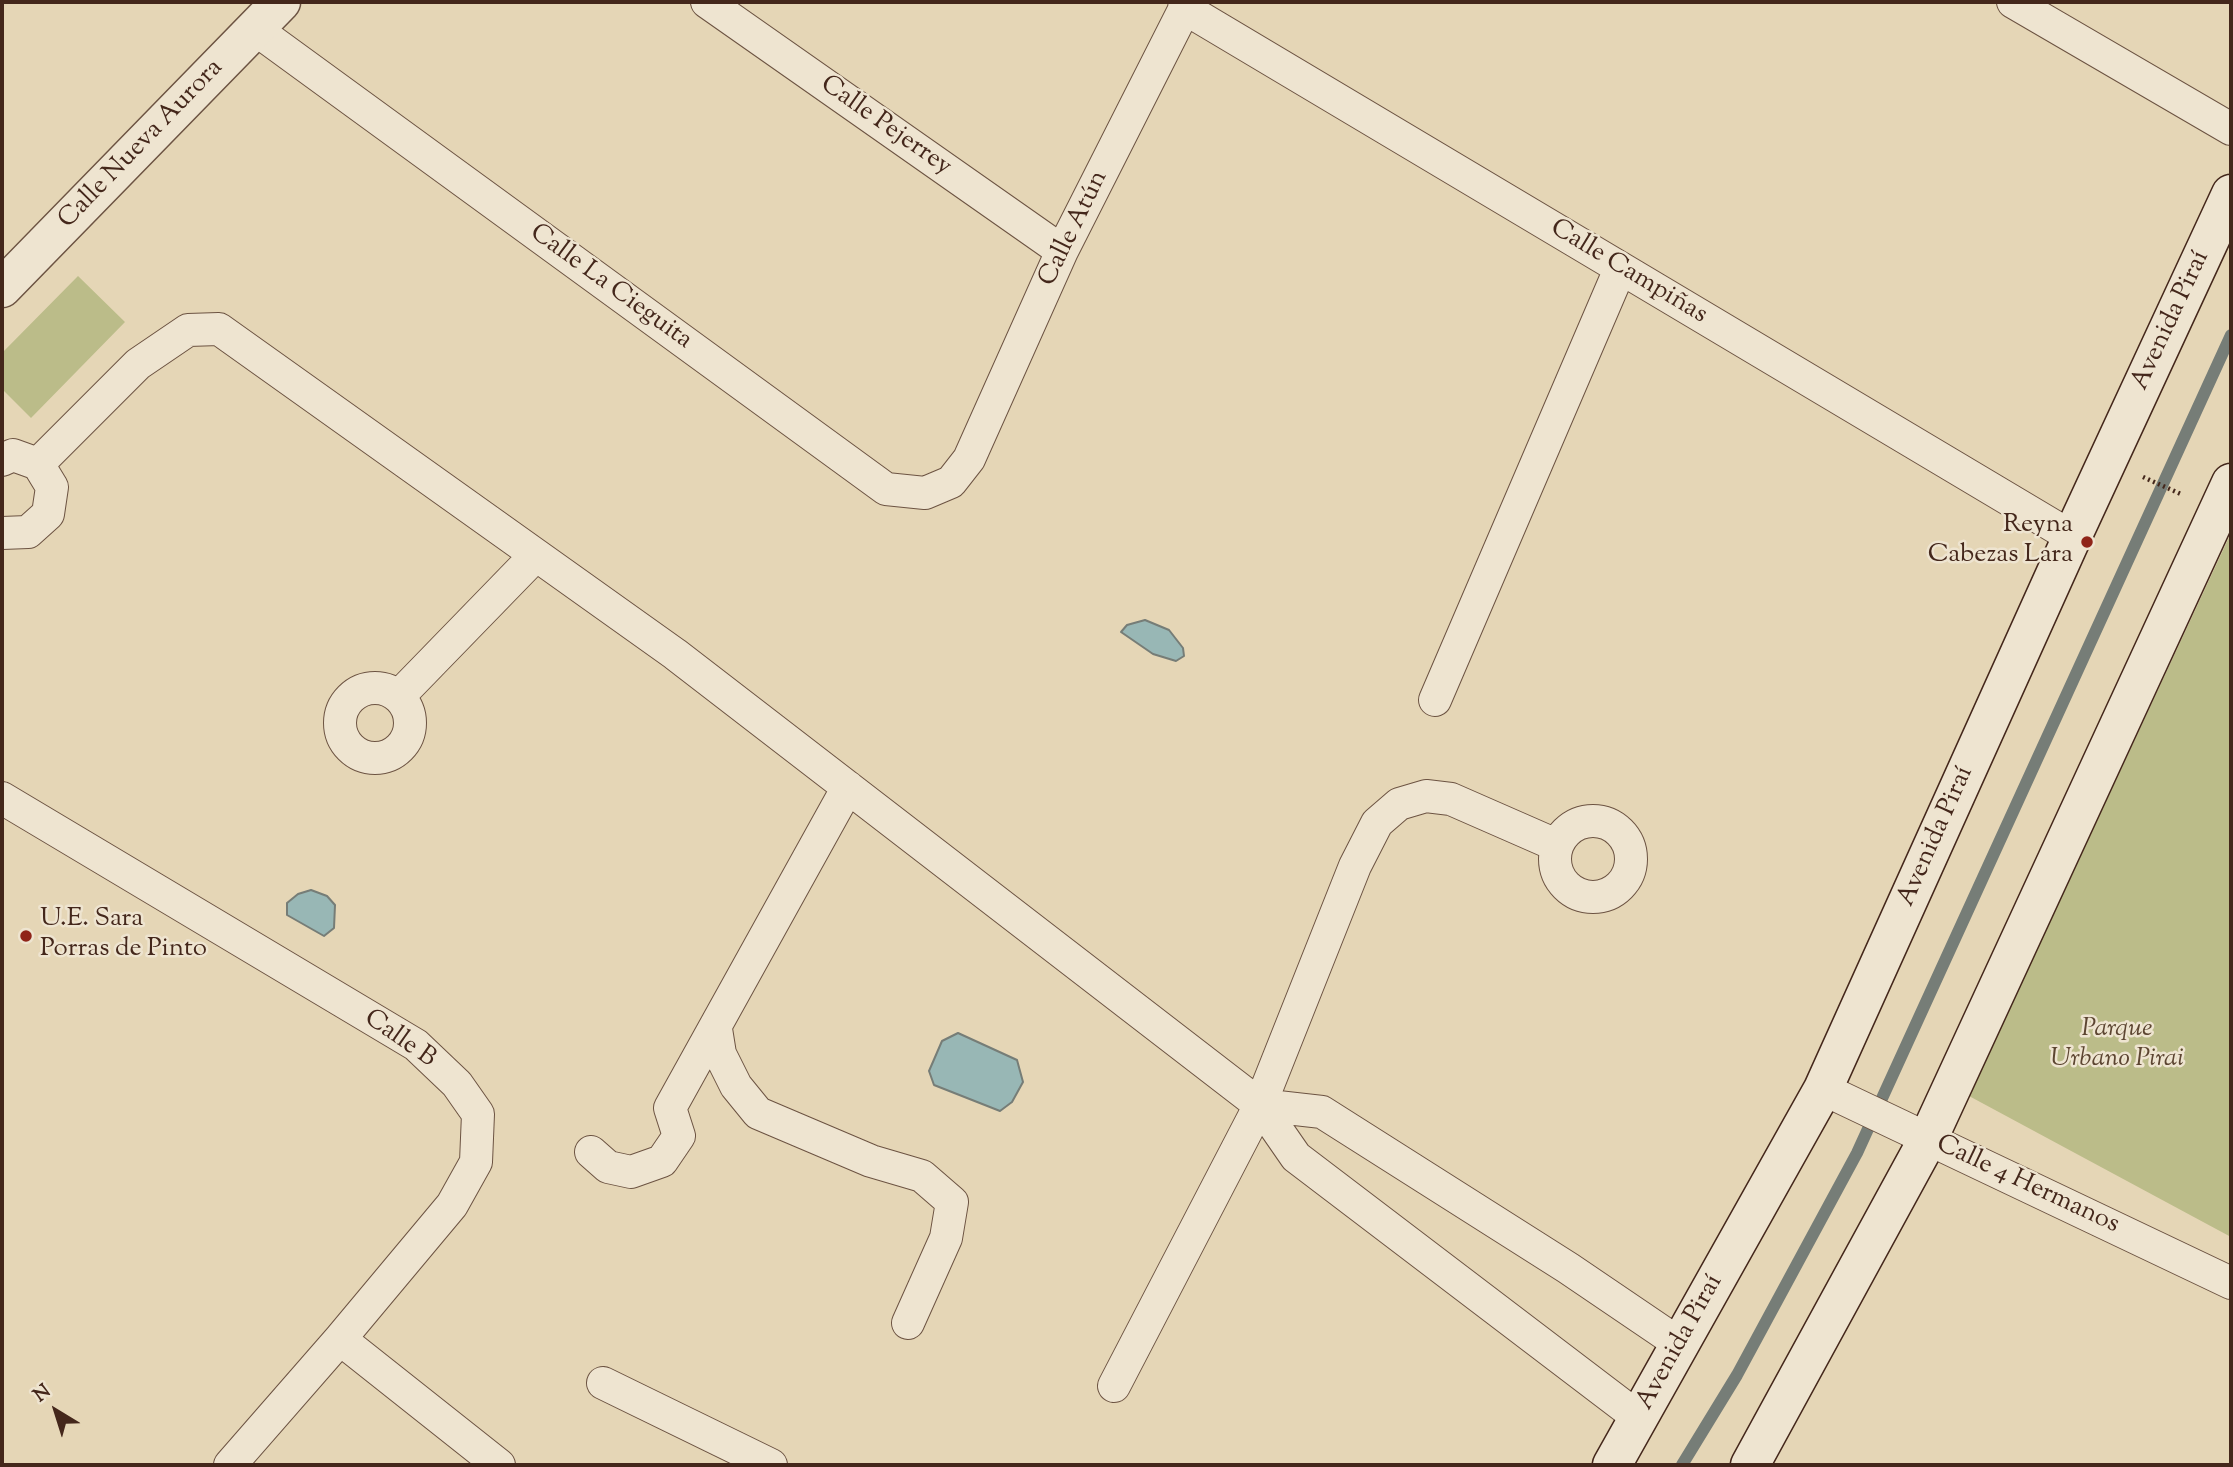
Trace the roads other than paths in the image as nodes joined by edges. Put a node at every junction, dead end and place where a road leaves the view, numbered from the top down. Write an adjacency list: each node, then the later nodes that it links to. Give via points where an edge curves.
1 (281, 2): 5 (main road, Calle Nueva Aurora)
2 (707, 2): 8 (street, Calle Pejerrey)
3 (2013, 2): 6 (street)
4 (1186, 5): 8 (street, Calle Atún); 9 (street, Calle Campiñas)
5 (255, 29): 10 (main road, Calle Nueva Aurora); 11 (street, Calle La Cieguita, via 886,489 925,493 951,482)
6 (2231, 129)
7 (2231, 194): 16 (main road, Avenida Piraí)
8 (1062, 251): 11 (street, Calle Atún)
9 (1620, 269): 16 (street, Calle Campiñas); 19 (street)
10 (2, 288)
11 (969, 459)
12 (2, 460): 13 (street, via 13,455)
13 (38, 464): 15 (street, via 52,487 48,514 28,532); 17 (street, via 138,364 188,330 219,329)
14 (2231, 483): 26 (main road)
15 (2, 533)
16 (2072, 537): 24 (main road, Avenida Piraí)
17 (536, 555): 18 (street); 20 (street)
18 (400, 696)
19 (1435, 701)
20 (848, 787): 23 (street); 25 (street)
21 (2, 798): 30 (street, Calle B, via 416,1045 457,1084 478,1114 476,1162 452,1205)
22 (1556, 845): 25 (street, via 1451,799 1426,796 1399,804 1377,823)
23 (716, 1029): 27 (street, via 670,1108 679,1136 662,1161 631,1172 608,1167); 29 (street, via 720,1054 736,1086 758,1113 871,1161 922,1176 952,1202 946,1238)
24 (1833, 1094): 26 (street, Calle 4 Hermanos); 31 (main road, Avenida Piraí)
25 (1260, 1105): 31 (street, via 1322,1112); 33 (street); 34 (street, via 1296,1157)
26 (1915, 1133): 28 (street, Calle 4 Hermanos); 39 (main road)
27 (591, 1152)
28 (2231, 1283)
29 (908, 1323)
30 (340, 1339): 35 (street, Calle B); 36 (street)
31 (1680, 1344): 34 (main road, Avenida Piraí)
32 (603, 1383): 37 (street)
33 (1114, 1386)
34 (1639, 1418): 38 (main road, Avenida Piraí)
35 (230, 1465)
36 (499, 1465)
37 (771, 1465)
38 (1612, 1465)
39 (1750, 1465)

